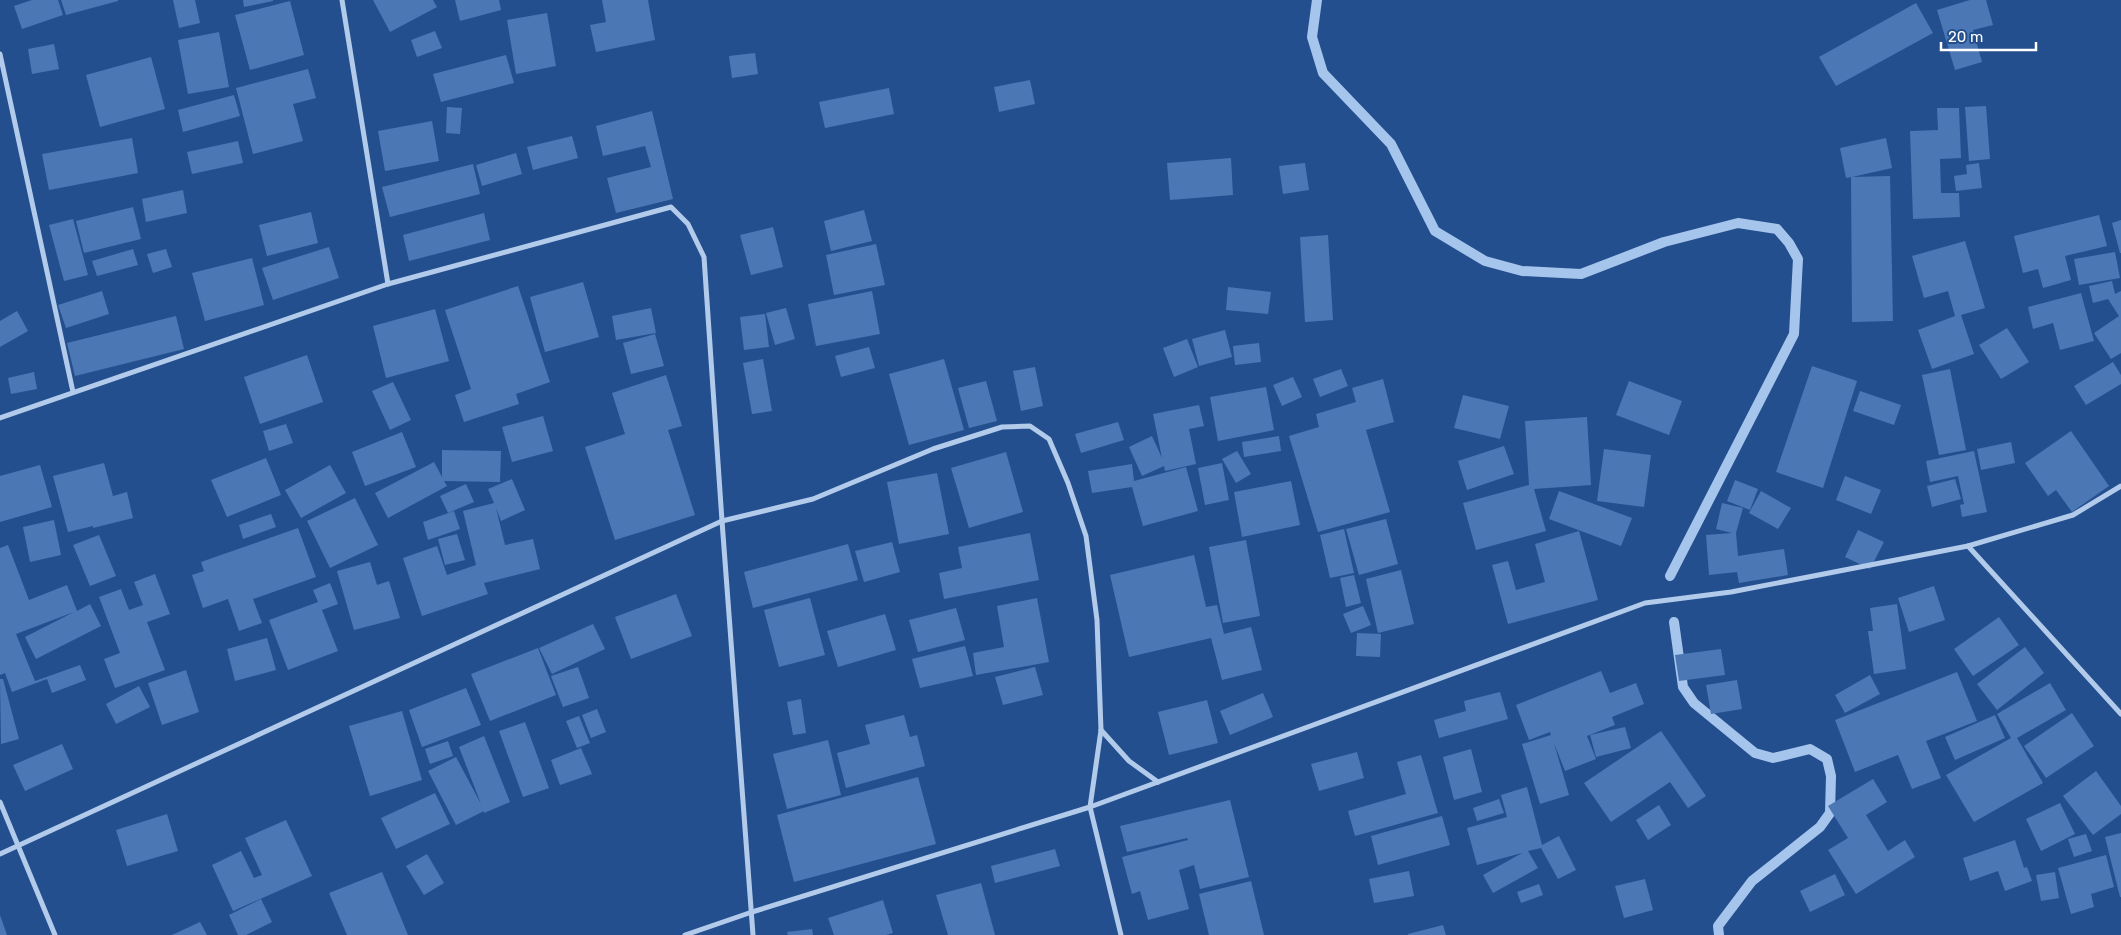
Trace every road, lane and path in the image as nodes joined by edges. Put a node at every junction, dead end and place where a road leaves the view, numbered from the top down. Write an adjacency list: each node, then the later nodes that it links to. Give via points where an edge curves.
1 (342, 0): 3 (street)
2 (0, 54): 4 (street)
3 (388, 284): 4 (street); 7 (street, via 671,207 688,224 704,257)
4 (73, 392): 5 (street)
5 (0, 418)
6 (2121, 486): 8 (street, via 2073,515)
7 (722, 521): 10 (street, via 813,499 933,449 1002,427 1030,426 1049,439 1086,536 1097,620); 14 (street); 16 (street)
8 (1968, 546): 9 (street); 11 (street, via 1731,592 1645,603)
9 (2121, 714)
10 (1101, 730): 11 (street, via 1129,761); 13 (street)
11 (1158, 782): 13 (street)
12 (0, 802): 14 (street)
13 (1090, 807): 16 (street); 20 (street)
14 (17, 847): 15 (street); 17 (street)
15 (0, 854)
16 (752, 912): 18 (street); 19 (street)
17 (55, 935)
18 (685, 935)
19 (753, 935)
20 (1121, 935)

